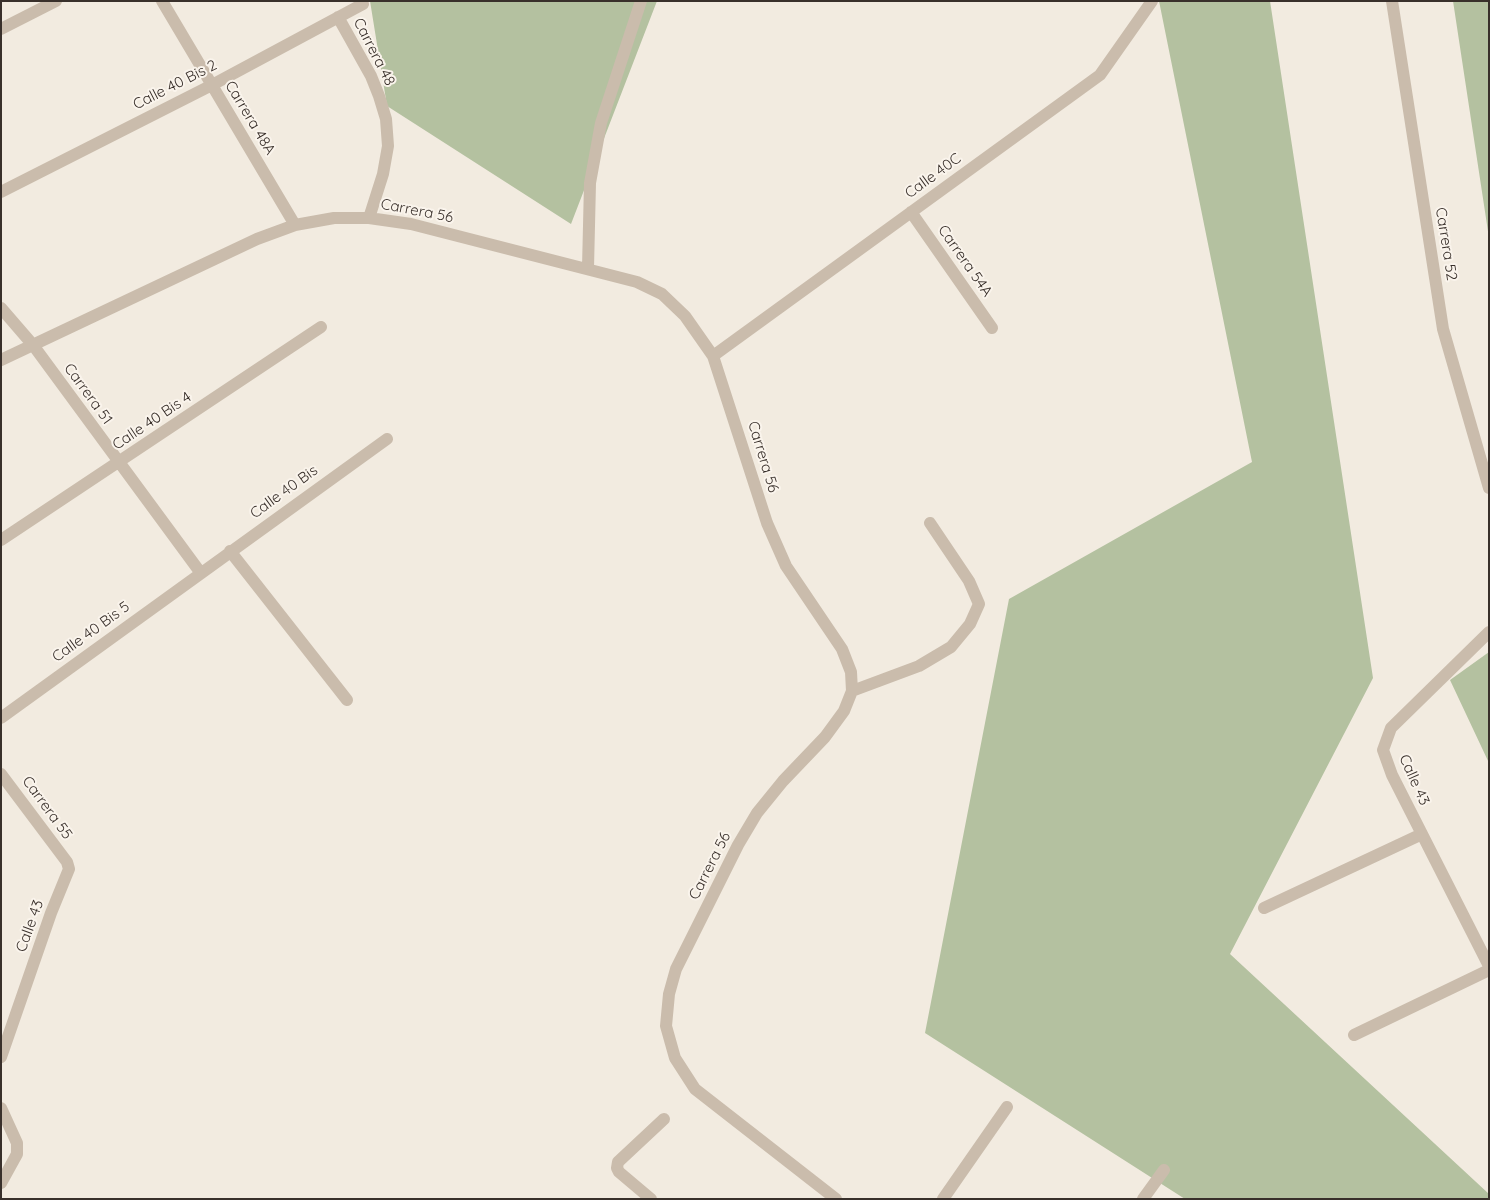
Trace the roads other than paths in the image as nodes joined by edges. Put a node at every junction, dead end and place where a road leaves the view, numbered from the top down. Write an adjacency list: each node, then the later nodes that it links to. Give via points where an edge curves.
1 (56, 1): 8 (street)
2 (162, 1): 9 (street, Carrera 48A)
3 (641, 1): 14 (street, via 600,123 590,183)
4 (1152, 1): 11 (street, Calle 40C, via 1100,75)
5 (1392, 1): 23 (street, Carrera 52, via 1443,329)
6 (362, 3): 7 (street, Calle 40 Bis 2)
7 (338, 17): 9 (street, Calle 40 Bis 2); 12 (street, Carrera 48, via 371,76 386,119 388,146)
8 (1, 29)
9 (212, 85): 10 (street, Calle 40 Bis 2); 13 (street, Carrera 48A)
10 (1, 192)
11 (911, 212): 17 (street, Carrera 54A); 19 (street, Calle 40C)
12 (369, 218): 13 (street, Carrera 56, via 334,218); 14 (street, Carrera 56, via 411,224)
13 (295, 225): 18 (street, Carrera 56, via 257,239)
14 (588, 268): 19 (street, Carrera 56, via 637,282 662,294 685,316)
15 (1, 308): 18 (street, Carrera 51)
16 (321, 327): 22 (street, Calle 40 Bis 4)
17 (992, 328)
18 (33, 345): 20 (street, Carrera 56); 22 (street, Carrera 51)
19 (713, 356): 29 (street, Carrera 56, via 767,523 786,566 842,649 851,672)
20 (1, 360)
21 (386, 438): 26 (street, Calle 40 Bis)
22 (119, 463): 25 (street, Calle 40 Bis 4); 27 (street, Carrera 51)
23 (1489, 488)
24 (930, 523): 29 (street, via 969,581 979,604 970,624 951,647 919,666)
25 (1, 540)
26 (230, 551): 27 (street, Calle 40 Bis); 30 (street)
27 (200, 572): 31 (street, Calle 40 Bis 5)
28 (1489, 632): 33 (street, Calle 43, via 1391,728 1383,750)
29 (852, 691): 46 (street, Carrera 56, via 844,711 762,807 738,845 676,968 666,1026 675,1058 695,1089)
30 (347, 700)
31 (1, 718)
32 (1, 774): 34 (street, Carrera 55)
33 (1422, 834): 35 (street); 36 (street, Calle 43)
34 (66, 862): 39 (street, Calle 43, via 68,875 51,912)
35 (1264, 908)
36 (1489, 966)
37 (1489, 970): 38 (street)
38 (1354, 1035)
39 (1, 1058)
40 (1, 1108): 44 (street, via 17,1143 17,1154)
41 (1007, 1108): 47 (street)
42 (664, 1119): 45 (street, via 618,1162 617,1168)
43 (1164, 1170): 48 (street)
44 (1, 1182)
45 (652, 1199)
46 (836, 1199)
47 (943, 1199)
48 (1143, 1199)

